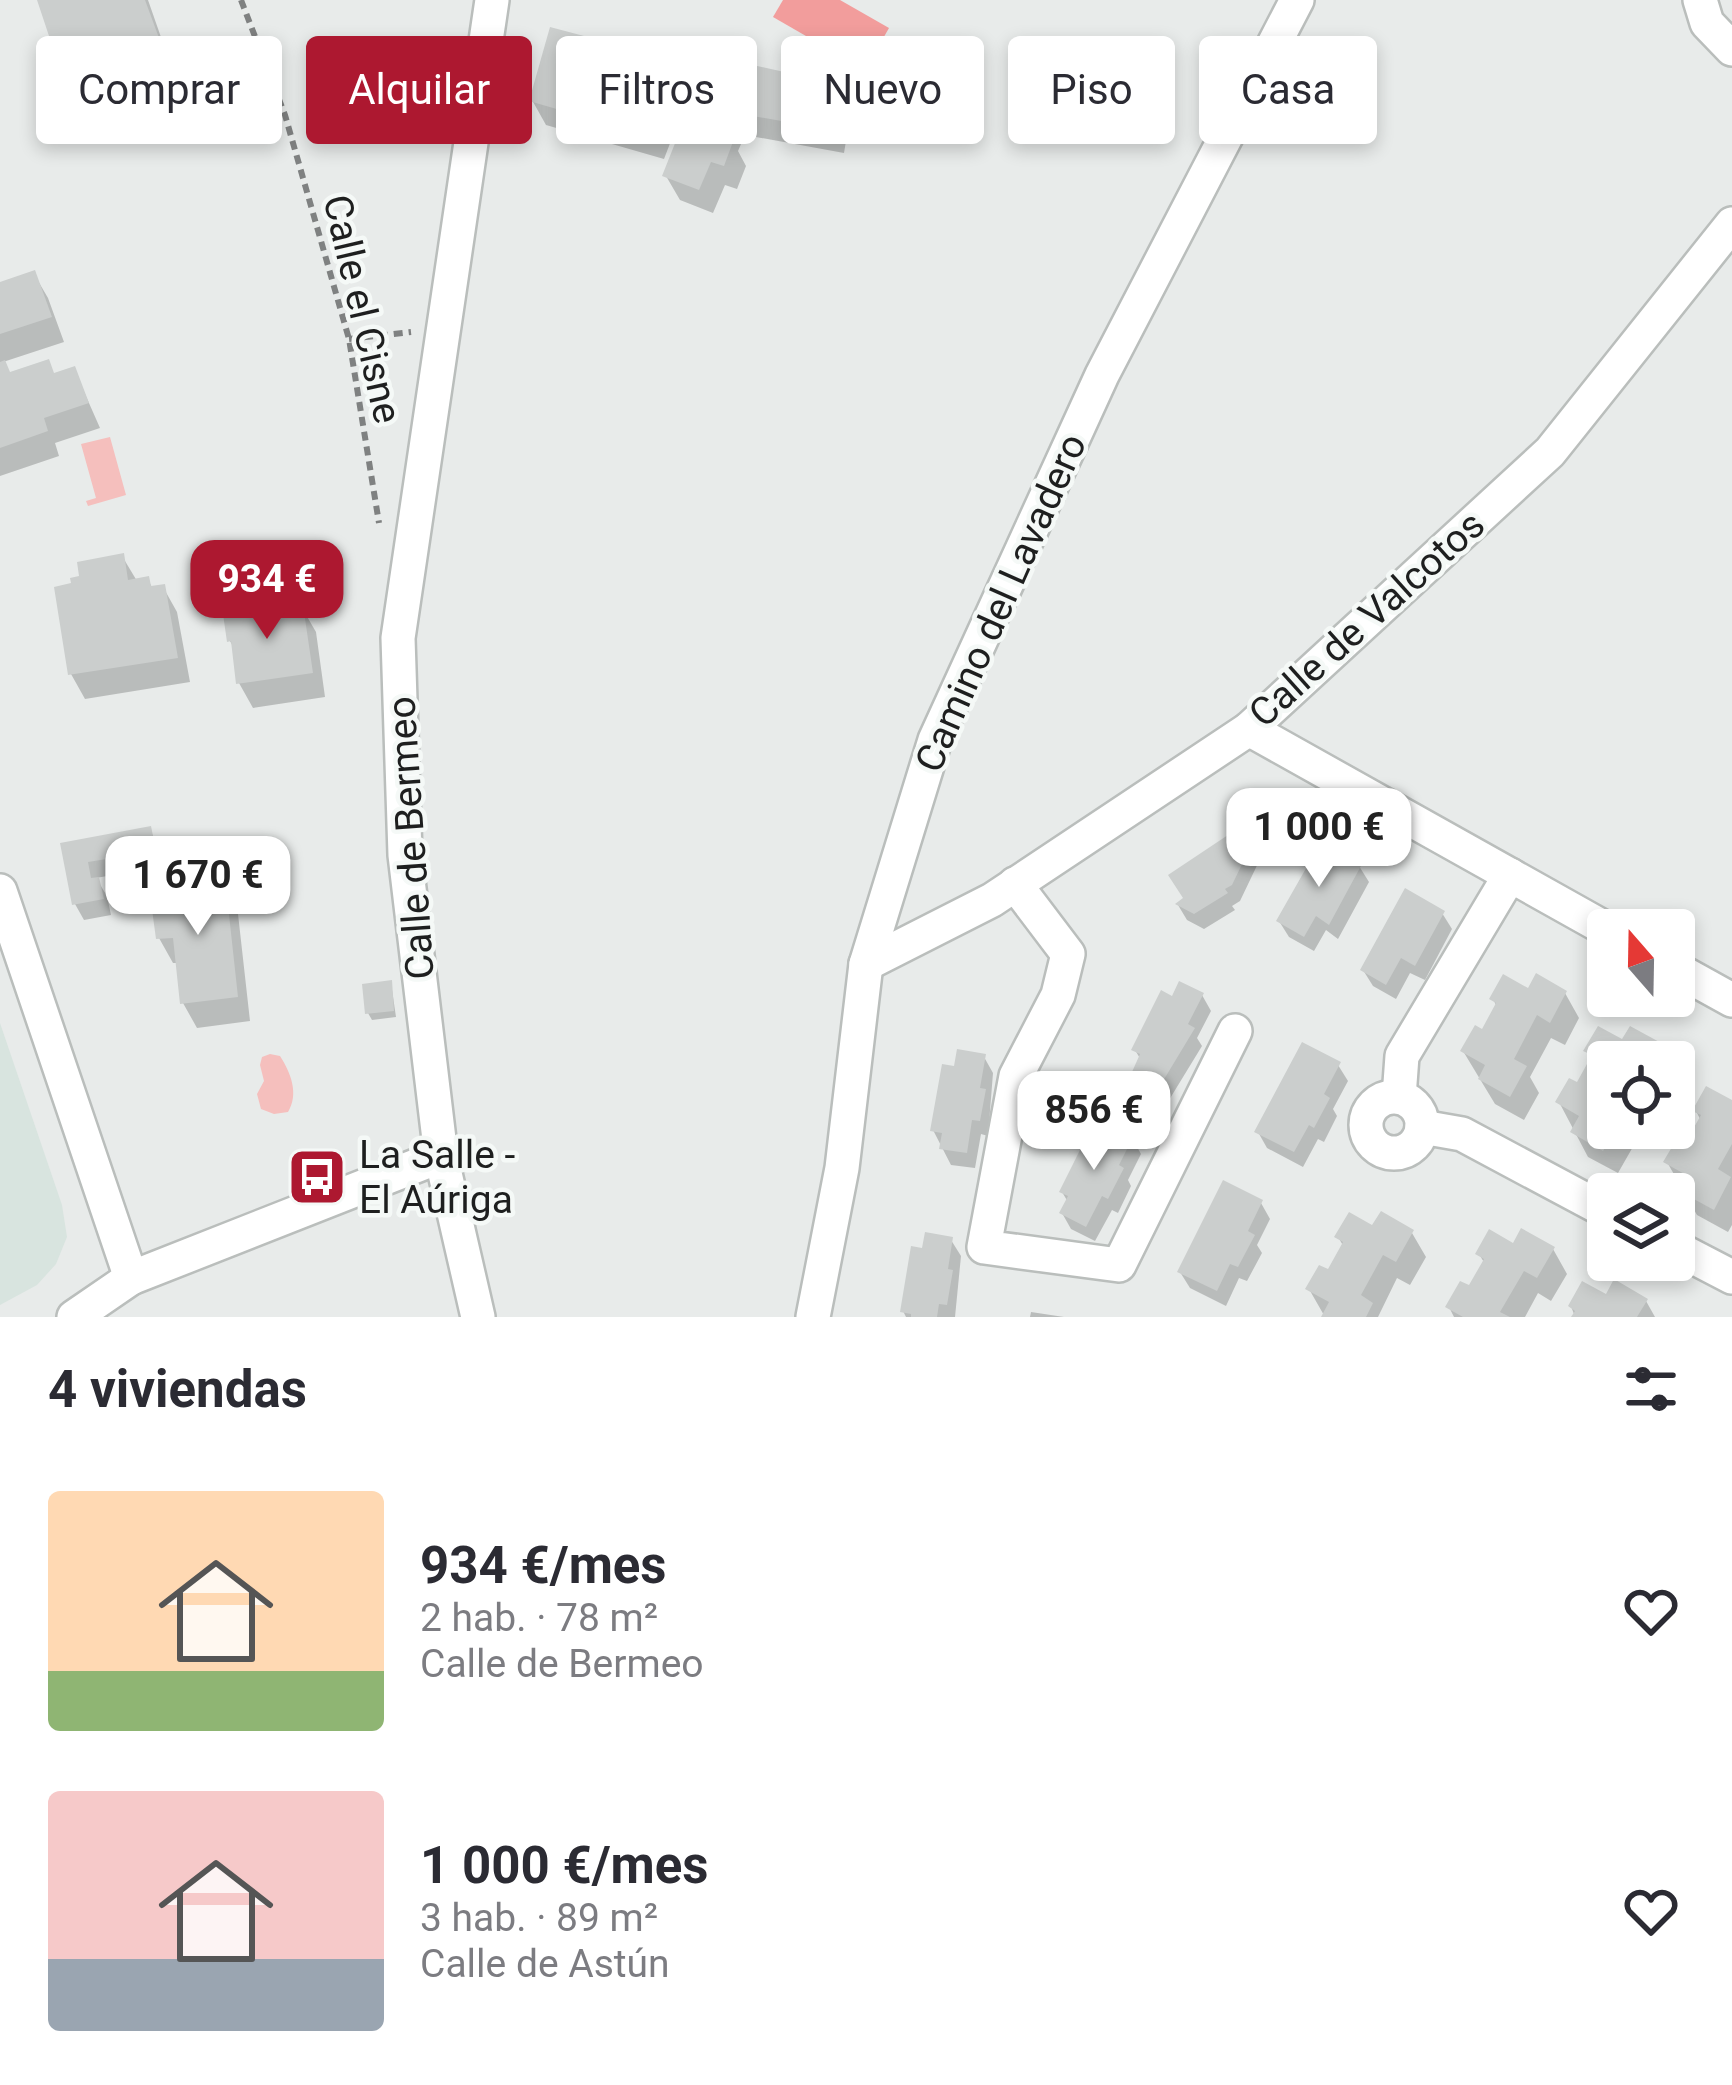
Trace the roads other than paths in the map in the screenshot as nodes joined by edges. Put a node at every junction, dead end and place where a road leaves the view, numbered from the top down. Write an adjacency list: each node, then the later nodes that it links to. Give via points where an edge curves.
1 (492, 0): 17 (street, Calle de Bermeo, via 398,638 405,855)
2 (1297, 0): 11 (street, Camino del Lavadero, via 1102,375 935,740)
3 (1700, 0): 4 (street, via 1706,23)
4 (1732, 49)
5 (1732, 224): 6 (street, Calle de Valcotos, via 1550,452)
6 (1250, 729): 7 (street); 8 (street, Calle de Valcotos)
7 (1510, 875): 10 (street); 15 (street, via 1402,1055)
8 (1015, 884): 11 (street, Calle de Valcotos); 14 (street, via 1068,954 1058,994 1016,1076 984,1246 1119,1265)
9 (0, 891): 21 (street)
10 (1587, 918)
11 (866, 964): 24 (street, Camino del Lavadero, via 842,1168)
12 (1695, 980): 13 (street)
13 (1732, 1000)
14 (1235, 1031)
15 (1399, 1097): 16 (street, via 1417,1107); 16 (street, via 1378,1101 1366,1117 1375,1147 1404,1152)
16 (1422, 1127): 18 (street, via 1462,1134)
17 (441, 1156): 21 (street); 23 (street, Calle de Bermeo)
18 (1587, 1201)
19 (1695, 1257): 20 (street)
20 (1732, 1277)
21 (131, 1278): 22 (street)
22 (74, 1317)
23 (478, 1317)
24 (813, 1317)

